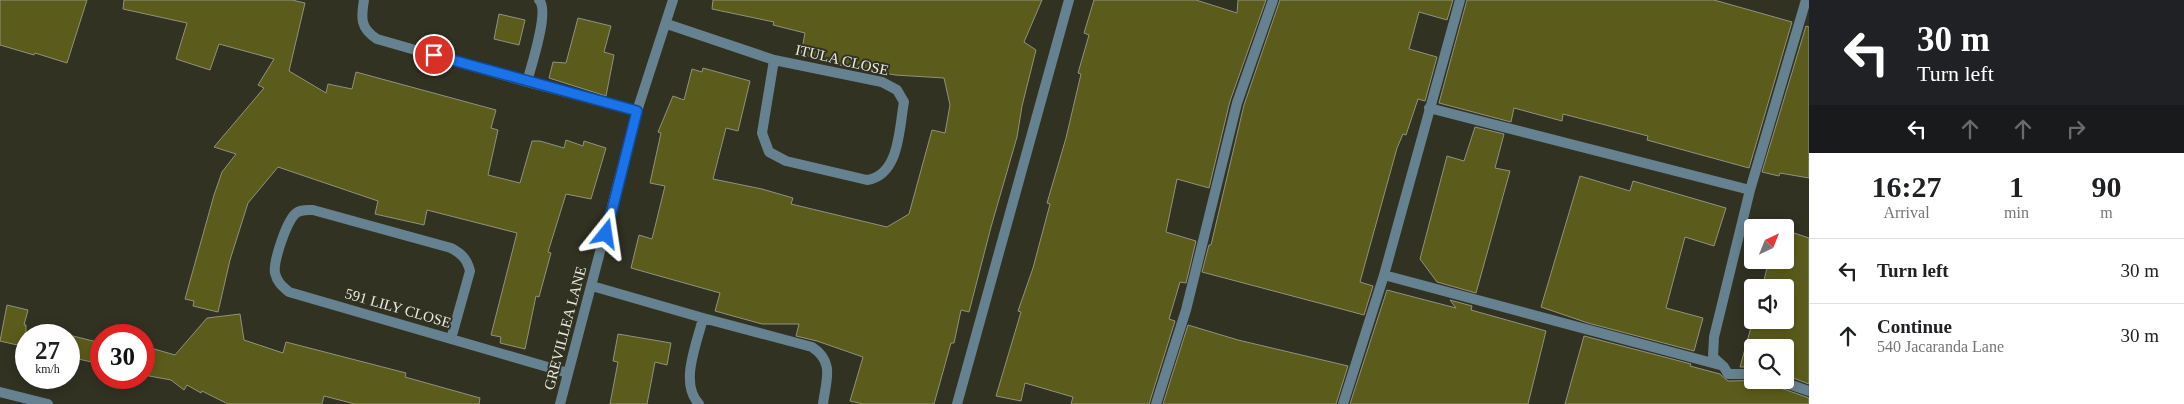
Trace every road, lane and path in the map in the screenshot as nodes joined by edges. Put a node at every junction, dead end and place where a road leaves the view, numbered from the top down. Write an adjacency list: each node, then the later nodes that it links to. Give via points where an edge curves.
1 (364, 0): 10 (street, via 361,18 364,28 377,39)
2 (540, 0): 10 (street, via 544,15)
3 (673, 0): 8 (street, GREVILLEA LANE)
4 (1069, 0): 28 (street)
5 (1273, 0): 29 (street, via 1238,104 1186,310)
6 (1460, 0): 11 (street)
7 (1806, 0): 13 (street)
8 (667, 24): 9 (street); 12 (street, GREVILLEA LANE)
9 (774, 60): 9 (street, ITULA CLOSE, via 762,133 769,152 786,160 868,180 884,173 893,161 904,102 897,90 882,82)
10 (527, 82): 12 (street)
11 (1429, 108): 13 (street); 14 (street)
12 (637, 111): 15 (street, GREVILLEA LANE)
13 (1750, 190): 18 (street, via 1714,337 1713,357)
14 (1384, 275): 18 (street); 30 (street)
15 (592, 286): 16 (street); 19 (street, GREVILLEA LANE)
16 (703, 318): 26 (street, via 688,380 693,397); 27 (street, via 812,347 822,353 828,369)
17 (451, 339): 17 (street, 591 LILY CLOSE, via 289,292 278,281 275,268 286,228 295,214 313,210 460,253 468,261 470,271); 19 (street, 591 LILY CLOSE)
18 (1720, 365): 20 (street, via 1728,374)
19 (568, 373): 25 (street, GREVILLEA LANE)
20 (1744, 374)
21 (1794, 386): 22 (street)
22 (1809, 391)
23 (0, 392): 24 (street)
24 (48, 404)
25 (560, 404)
26 (699, 404)
27 (823, 404)
28 (957, 404)
29 (1156, 404)
30 (1343, 404)

